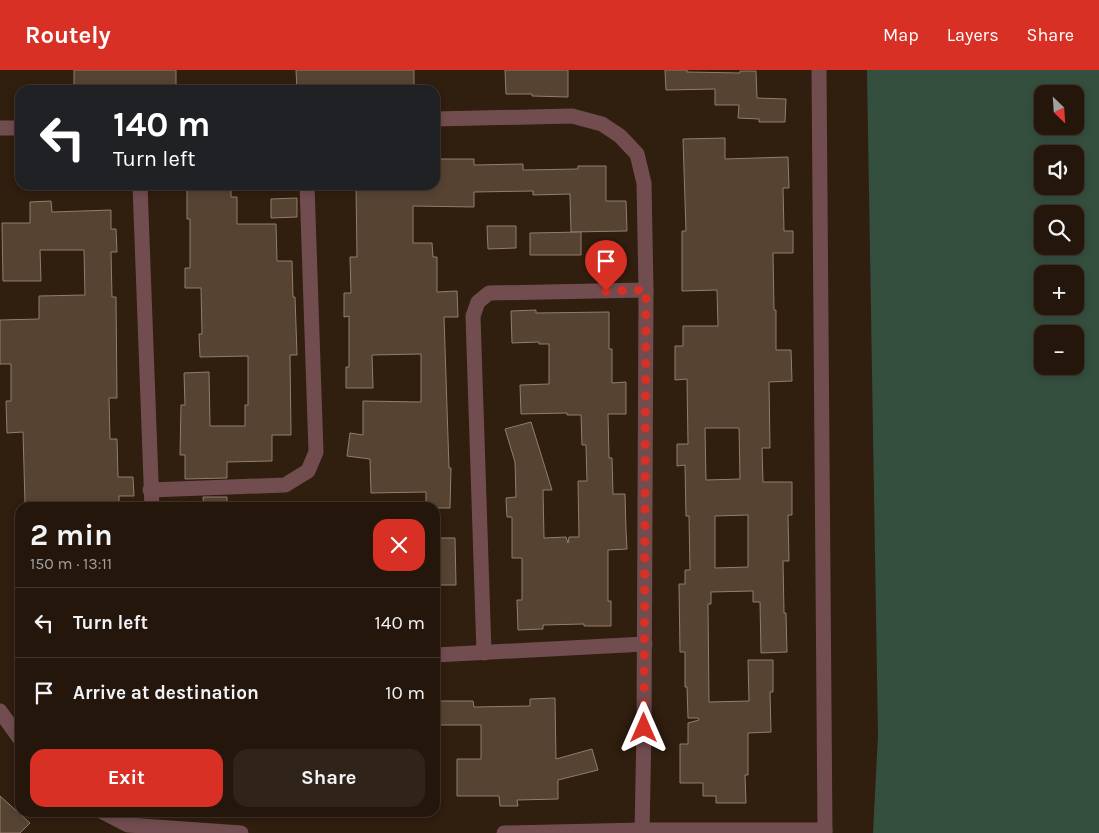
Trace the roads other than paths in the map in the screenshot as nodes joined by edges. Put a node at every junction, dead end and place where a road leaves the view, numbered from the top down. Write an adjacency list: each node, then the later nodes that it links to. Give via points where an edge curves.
1 (819, 70): 18 (street)
2 (440, 119): 7 (street, via 572,116 602,124 620,136 637,154 644,183)
3 (0, 128): 4 (street)
4 (15, 128)
5 (140, 190): 8 (street)
6 (307, 190): 8 (street, via 316,452 308,472 285,485)
7 (646, 290): 10 (street); 11 (street, via 489,294 478,302 473,316)
8 (150, 490): 9 (street)
9 (151, 502)
10 (645, 644): 11 (street); 17 (street)
11 (484, 653): 12 (street)
12 (440, 654)
13 (0, 711): 14 (street)
14 (15, 732)
15 (110, 817): 16 (street)
16 (128, 829): 19 (street)
17 (642, 832): 18 (street); 20 (street)
18 (825, 832)
19 (241, 833)
20 (504, 833)

